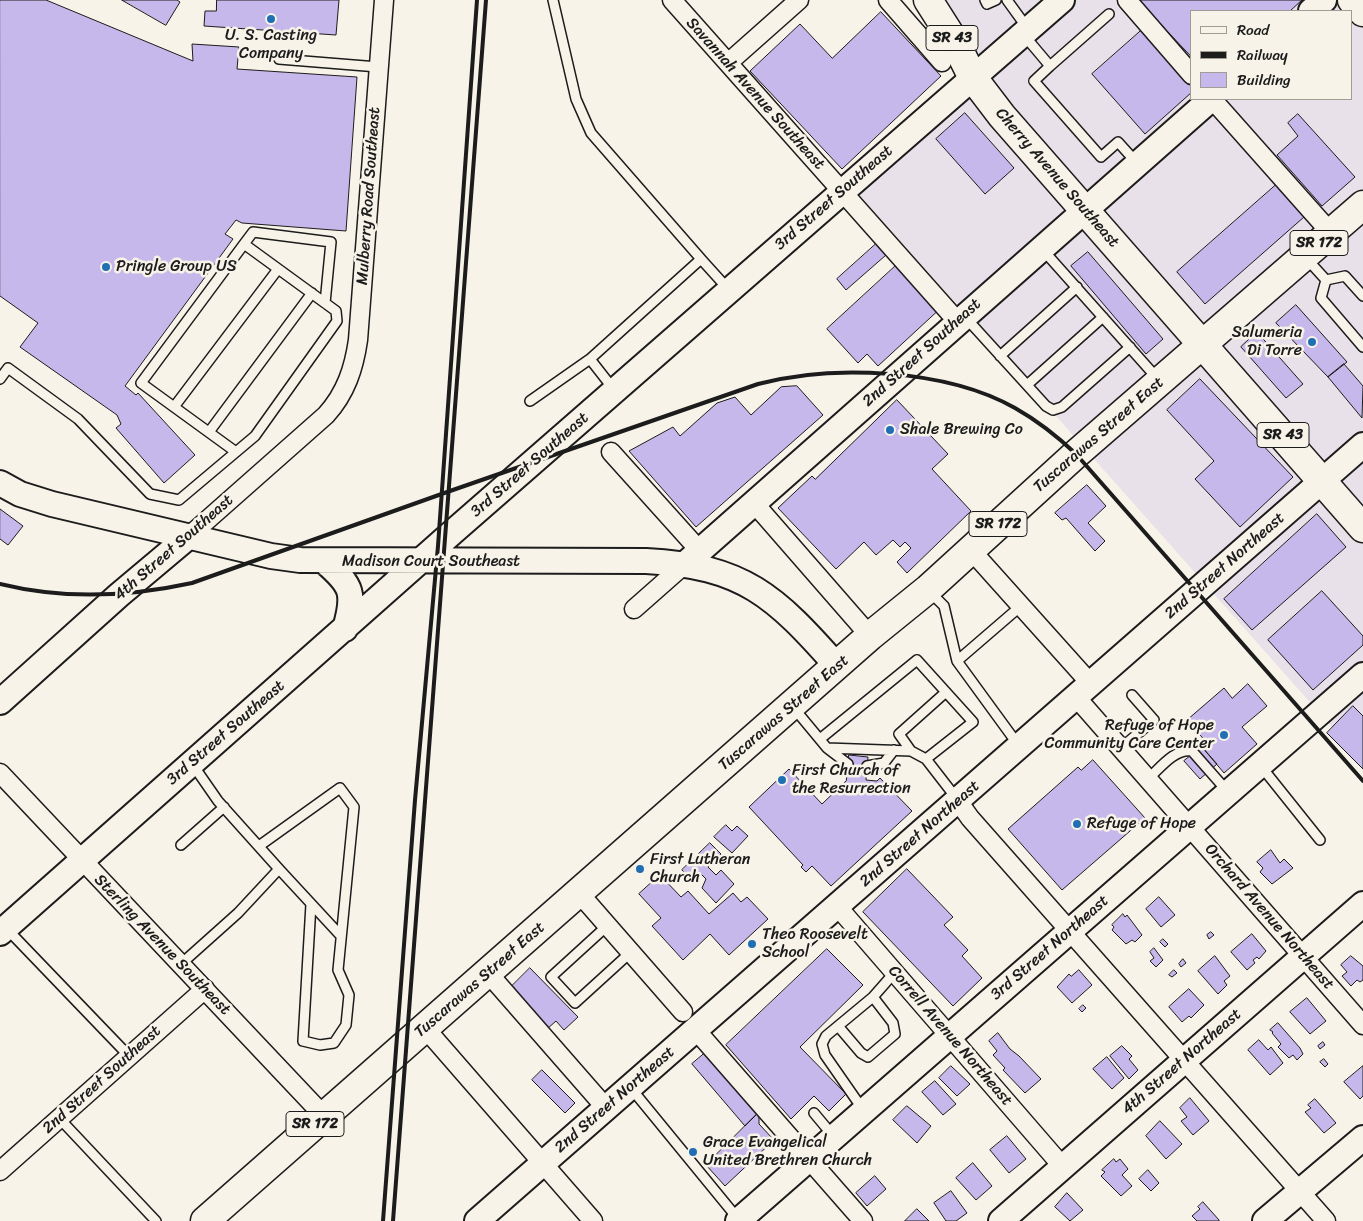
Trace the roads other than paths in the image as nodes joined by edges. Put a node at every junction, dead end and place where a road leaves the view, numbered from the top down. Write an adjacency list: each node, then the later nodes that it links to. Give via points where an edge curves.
1 (384, 0): 22 (street, Mulberry Road Southeast)
2 (553, 0): 35 (lane, via 576,100 591,133)
3 (672, 0): 20 (street, Savannah Avenue Southeast)
4 (799, 0): 20 (street)
5 (888, 0): 19 (street)
6 (928, 0): 24 (main road, Cherry Avenue Southeast / SR 43)
7 (985, 0): 8 (lane, via 987,4)
8 (996, 0)
9 (1008, 0): 17 (lane)
10 (1062, 0): 17 (street, 3rd Street Southeast)
11 (1127, 0): 23 (street)
12 (1324, 0): 14 (street)
13 (1352, 0): 15 (main road)
14 (1312, 10)
15 (1363, 12)
16 (1109, 14): 21 (lane)
17 (1025, 32): 21 (lane); 24 (street, 3rd Street Southeast)
18 (279, 59): 22 (lane)
19 (942, 62)
20 (728, 63): 28 (street, Savannah Avenue Southeast)
21 (1050, 66): 27 (lane, via 1034,81 1101,156 1118,142)
22 (378, 67): 53 (street, Mulberry Road Southeast, via 358,340 354,365)
23 (1190, 73)
24 (973, 78): 28 (street, 3rd Street Southeast); 30 (main road, Cherry Avenue Southeast / SR 43, via 1002,116)
25 (1211, 100): 27 (street, 2nd Street Southeast)
26 (1213, 100): 31 (street)
27 (1137, 163): 30 (street, 2nd Street Southeast)
28 (842, 192): 39 (street, 3rd Street Southeast); 44 (street, Savannah Avenue Southeast)
29 (1362, 208): 31 (main road, Tuscarawas Street East / SR 172)
30 (1085, 209): 33 (street, 2nd Street Southeast); 45 (main road, Cherry Avenue Southeast / SR 43)
31 (1331, 233): 34 (main road, Tuscarawas Street East / SR 172)
32 (244, 244): 36 (lane); 42 (lane, via 253,232 331,242); 56 (lane, via 140,383)
33 (1041, 248): 38 (lane); 44 (street, 2nd Street Southeast)
34 (1304, 256): 37 (lane); 45 (main road, Tuscarawas Street East / SR 172)
35 (701, 259): 39 (lane); 49 (lane)
36 (278, 269): 40 (lane); 56 (lane)
37 (1326, 280): 41 (lane, via 1345,276); 47 (lane, via 1321,298)
38 (1077, 288): 43 (lane); 48 (lane)
39 (729, 290): 54 (street, 3rd Street Southeast)
40 (312, 293): 42 (lane); 57 (lane)
41 (1363, 296)
42 (325, 302): 59 (lane, via 336,311 337,321 255,436)
43 (1103, 317): 46 (lane); 52 (lane)
44 (961, 319): 48 (lane); 63 (street, 2nd Street Southeast)
45 (1204, 343): 51 (main road, Tuscarawas Street East / SR 172); 61 (main road, SR 43)
46 (1130, 347): 51 (lane); 52 (lane, via 1057,410 1046,406)
47 (1363, 347)
48 (1000, 356): 52 (lane)
49 (590, 358): 54 (lane); 55 (lane)
50 (0, 379): 59 (lane, via 8,368 78,419 150,494 179,500)
51 (1160, 381): 66 (main road, Tuscarawas Street East / SR 172)
52 (1027, 385)
53 (344, 390): 65 (street, 4th Street Southeast, via 326,415)
54 (615, 391): 69 (street, 3rd Street Southeast)
55 (530, 401)
56 (174, 407): 57 (lane)
57 (209, 432): 59 (lane)
58 (1363, 445): 61 (street, 2nd Street Northeast)
59 (236, 452)
60 (611, 452): 67 (street)
61 (1322, 481): 64 (main road, SR 43); 78 (street, 2nd Street Northeast)
62 (0, 483): 65 (street, Madison Court Southeast, via 20,494 52,504)
63 (754, 503): 67 (street, 2nd Street Southeast); 74 (street)
64 (1363, 528)
65 (188, 537): 68 (street, Madison Court Southeast, via 272,556); 81 (street, 4th Street Southeast)
66 (970, 549): 70 (main road, Tuscarawas Street East / SR 172); 78 (street, Orchard Avenue Northeast)
67 (693, 557): 69 (street, Madison Court Southeast, via 646,561); 71 (street, 2nd Street Southeast); 76 (street, Madison Court Southeast, via 756,589 790,615)
68 (325, 562): 69 (street, Madison Court Southeast); 73 (street, via 343,577 350,590 351,605)
69 (420, 562): 73 (street, 3rd Street Southeast)
70 (928, 589): 74 (main road, Tuscarawas Street East / SR 172); 75 (lane, via 944,606)
71 (634, 609)
72 (1015, 611): 75 (lane)
73 (344, 629): 90 (street, 3rd Street Southeast)
74 (870, 636): 76 (main road, Tuscarawas Street East / SR 172)
75 (957, 661): 84 (lane)
76 (837, 666): 82 (main road, Tuscarawas Street East / SR 172)
77 (1363, 675): 92 (street, 3rd Street Northeast)
78 (1083, 690): 84 (street, 2nd Street Northeast); 86 (street, Orchard Avenue Northeast)
79 (946, 692): 83 (lane, via 917,660); 88 (lane, via 899,734); 89 (lane, via 973,722)
80 (1132, 695): 86 (lane, via 1154,720)
81 (0, 702)
82 (792, 706): 83 (lane); 105 (main road, Tuscarawas Street East / SR 172)
83 (820, 739): 85 (lane)
84 (1020, 747): 97 (street, 2nd Street Northeast)
85 (828, 748): 87 (lane); 91 (lane)
86 (1121, 748): 95 (street, Orchard Avenue Northeast)
87 (894, 750): 88 (lane); 93 (lane, via 884,763)
88 (911, 750): 89 (lane)
89 (926, 759): 97 (lane)
90 (191, 764): 98 (lane); 103 (street, 3rd Street Southeast)
91 (848, 764)
92 (1259, 765): 96 (street, 3rd Street Northeast); 100 (lane)
93 (867, 766)
94 (0, 773): 103 (street, Sterling Avenue Southeast)
95 (1148, 779): 96 (lane, via 1177,754 1192,751); 99 (street, Orchard Avenue Northeast)
96 (1228, 792): 99 (street, 3rd Street Northeast)
97 (958, 801): 108 (street, 2nd Street Northeast); 111 (street)
98 (224, 807): 101 (lane); 102 (lane)
99 (1189, 826): 111 (street, 3rd Street Northeast); 114 (street, Orchard Avenue Northeast)
100 (1320, 840)
101 (181, 845)
102 (259, 846): 104 (lane); 112 (lane, via 340,788 354,807)
103 (81, 860): 110 (street, 3rd Street Southeast); 115 (street, Sterling Avenue Southeast)
104 (279, 869): 106 (lane); 115 (lane, via 238,913)
105 (579, 893): 109 (street); 117 (main road, Tuscarawas Street East / SR 172)
106 (311, 904): 112 (lane); 112 (lane, via 303,1041 320,1045 334,1043 346,1025 349,996 338,970)
107 (1363, 904): 114 (street, 4th Street Northeast)
108 (837, 906): 116 (street, Correll Avenue Northeast); 120 (street, 2nd Street Northeast)
109 (608, 925): 113 (street); 113 (lane, via 551,977 575,1003)
110 (2, 927): 125 (lane)
111 (1069, 931): 124 (street, 3rd Street Northeast); 126 (street)
112 (341, 936)
113 (631, 952): 120 (street)
114 (1303, 956): 121 (street, Orchard Avenue Northeast); 126 (street, 4th Street Northeast)
115 (181, 964): 118 (street, Sterling Avenue Southeast)
116 (895, 972): 119 (lane); 124 (street, Correll Avenue Northeast)
117 (488, 973): 123 (main road, Tuscarawas Street East / SR 172); 128 (street)
118 (205, 989): 125 (street, 2nd Street Southeast); 131 (street, Sterling Avenue Southeast)
119 (874, 997): 122 (lane); 122 (lane, via 893,1023 895,1034 868,1057 860,1053)
120 (689, 1020): 127 (street, 2nd Street Northeast); 135 (street)
121 (1363, 1025)
122 (838, 1026): 129 (lane, via 822,1044 825,1055)
123 (425, 1028): 131 (main road, Tuscarawas Street East / SR 172); 136 (street)
124 (950, 1035): 129 (street, 3rd Street Northeast); 137 (street, Correll Avenue Northeast)
125 (129, 1056): 132 (street, 2nd Street Southeast)
126 (1184, 1060): 137 (street, 4th Street Northeast); 139 (street)
127 (630, 1087): 128 (street, 2nd Street Northeast); 140 (lane)
128 (606, 1108): 136 (street, 2nd Street Northeast)
129 (864, 1111): 133 (street, 3rd Street Northeast)
130 (814, 1113): 133 (lane)
131 (324, 1116): 142 (main road, Tuscarawas Street East / SR 172)
132 (59, 1118): 138 (street, 2nd Street Southeast); 141 (lane)
133 (834, 1137): 135 (street, 3rd Street Northeast)
134 (1363, 1138): 139 (street)
135 (809, 1159): 140 (street, 3rd Street Northeast); 145 (street)
136 (543, 1163): 143 (street, 2nd Street Northeast); 144 (street)
137 (1063, 1167): 146 (street, 4th Street Northeast)
138 (0, 1171)
139 (1300, 1191): 147 (street); 148 (street)
140 (739, 1220)
141 (156, 1221)
142 (206, 1221)
143 (477, 1221)
144 (593, 1221)
145 (863, 1221)
146 (1001, 1221)
147 (1265, 1221)
148 (1326, 1221)

